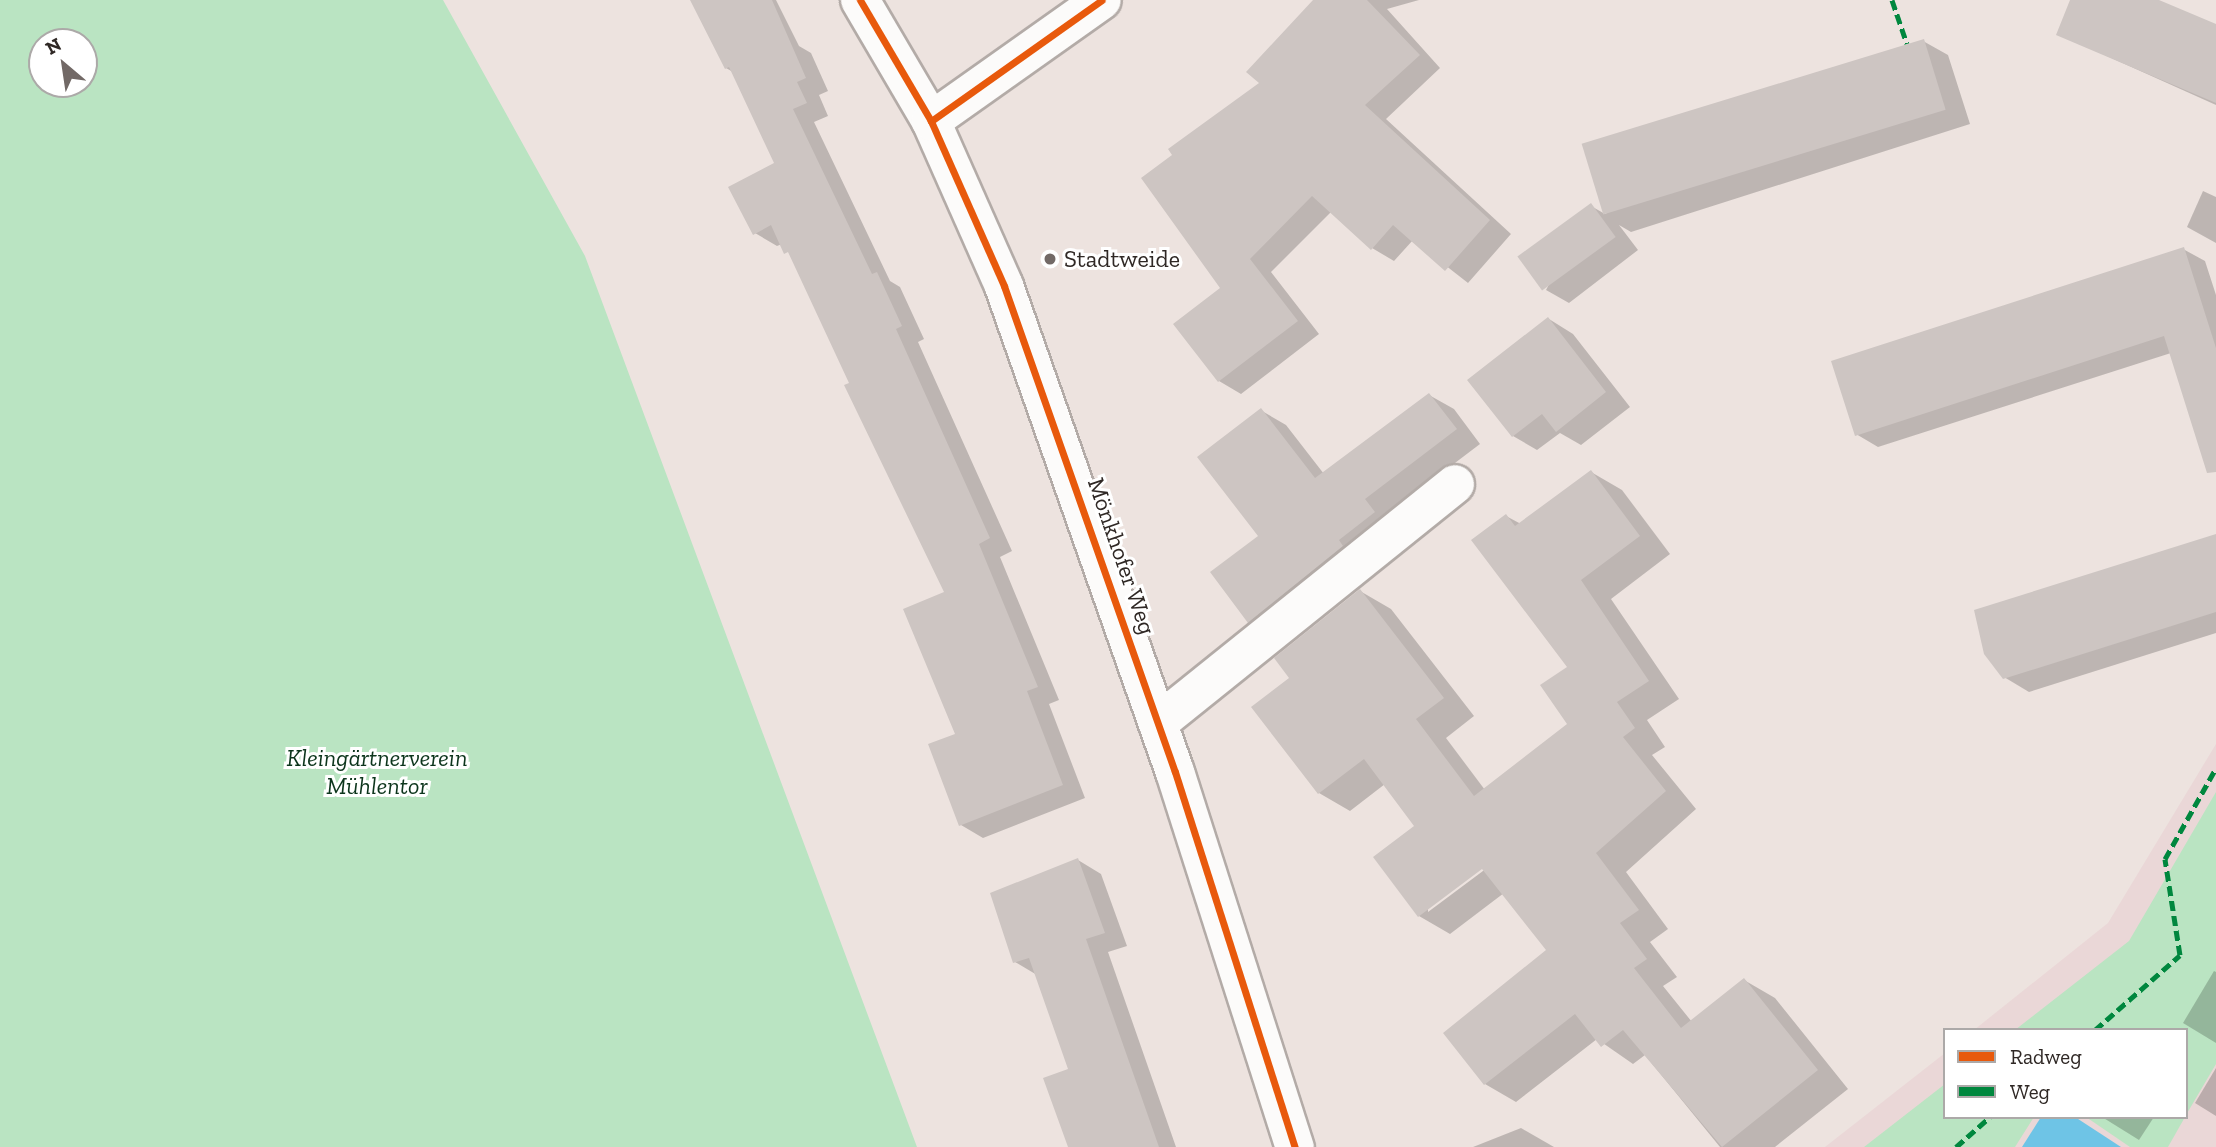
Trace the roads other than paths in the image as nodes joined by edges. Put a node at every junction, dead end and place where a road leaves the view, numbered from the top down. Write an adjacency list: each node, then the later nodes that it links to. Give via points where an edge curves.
1 (860, 0): 3 (street, Mönkhofer Weg)
2 (1102, 0): 3 (street)
3 (931, 121): 5 (street, Mönkhofer Weg, via 1004,286)
4 (1455, 484): 5 (street)
5 (1158, 723): 6 (street, Mönkhofer Weg)
6 (1295, 1147)

